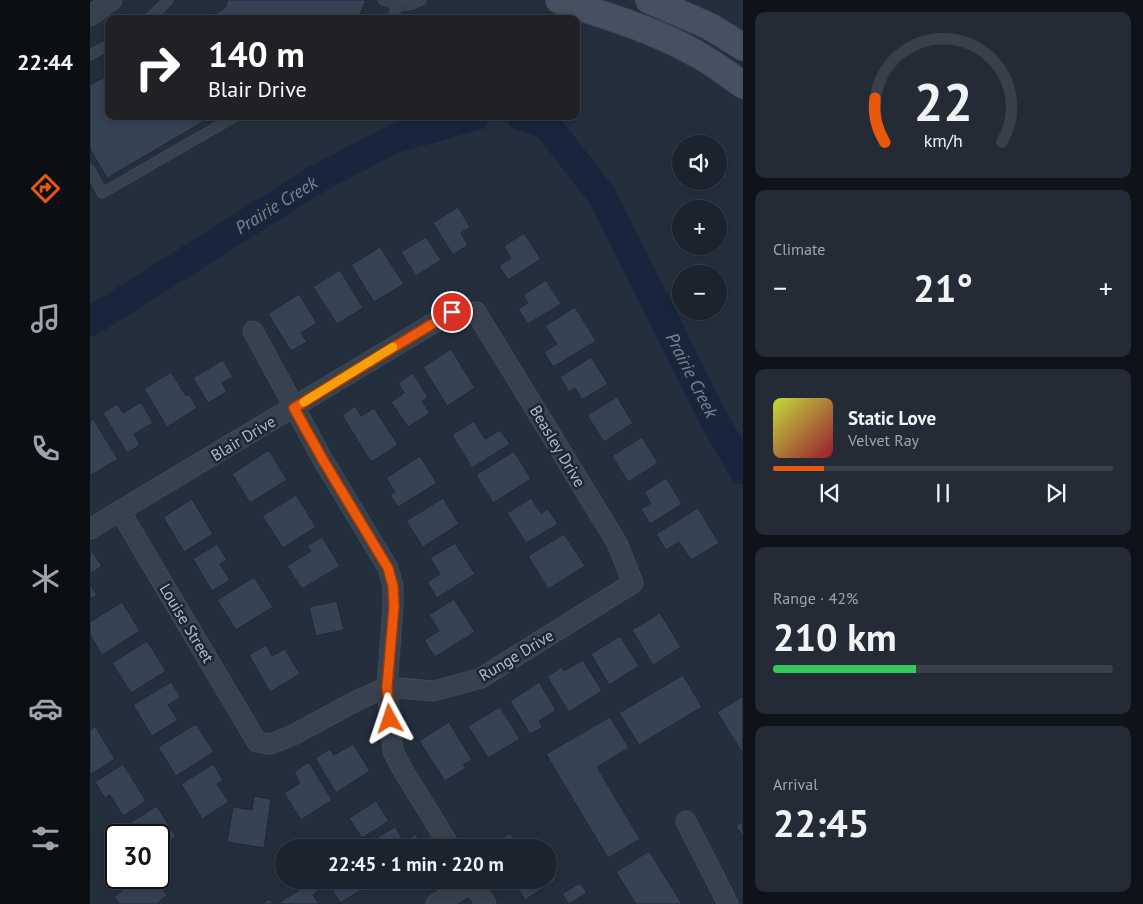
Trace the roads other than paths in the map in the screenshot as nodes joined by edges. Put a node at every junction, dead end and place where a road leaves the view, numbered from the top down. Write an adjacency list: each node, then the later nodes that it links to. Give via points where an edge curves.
1 (112, 0): 10 (street)
2 (168, 0): 8 (lane)
3 (383, 0): 7 (lane)
4 (421, 0): 7 (lane)
5 (559, 0): 14 (main road, via 642,28 696,53)
6 (650, 0): 12 (main road, via 709,26)
7 (397, 6): 9 (lane)
8 (153, 15)
9 (394, 15)
10 (90, 16)
11 (105, 47): 13 (lane)
12 (743, 47)
13 (90, 55)
14 (743, 85)
15 (229, 120): 16 (lane, via 102,194)
16 (90, 170)
17 (476, 312): 19 (street, Blair Drive, via 452,312); 22 (street, Beasley Drive, via 617,543)
18 (253, 331): 19 (street)
19 (294, 408): 20 (street, Blair Drive); 23 (street, via 388,568 394,607)
20 (120, 511): 21 (street, Blair Drive); 24 (street, Louise Street)
21 (90, 529)
22 (633, 583): 23 (street, Runge Drive, via 481,678 434,691)
23 (387, 687): 24 (street, Runge Drive, via 271,744 257,742); 26 (street, via 393,751)
24 (253, 735)
25 (686, 822): 31 (street)
26 (445, 839)
27 (459, 889): 29 (street)
28 (477, 889): 30 (street)
29 (436, 904)
30 (486, 904)
31 (728, 904)

